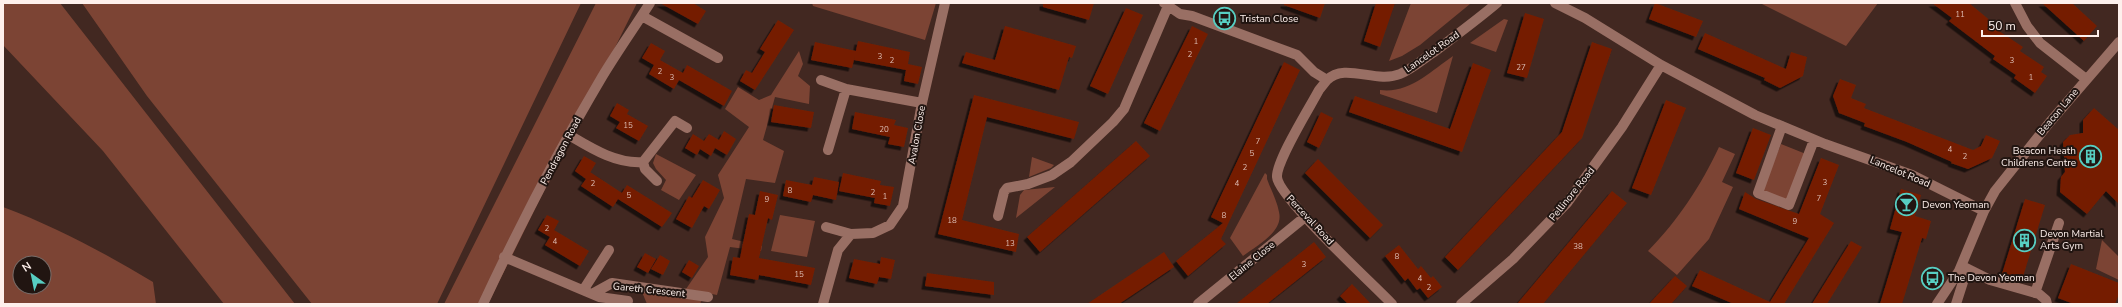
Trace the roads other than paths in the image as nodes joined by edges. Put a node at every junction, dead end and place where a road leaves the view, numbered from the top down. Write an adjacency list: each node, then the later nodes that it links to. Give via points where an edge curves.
1 (650, 3): 7 (street, Pendragon Road)
2 (945, 3): 15 (street, Avalon Close)
3 (1497, 3): 13 (street, Lancelot Road, via 1401,74 1380,78 1347,72)
4 (1555, 3): 10 (street, Lancelot Road, via 1586,18)
5 (2015, 3): 11 (street, via 2027,26 2040,43)
6 (1166, 5): 13 (street, via 1180,14 1192,16 1297,55); 24 (street, via 1120,114 1093,142 1052,175 1007,188)
7 (642, 16): 9 (street); 18 (street, Pendragon Road)
8 (2119, 42): 11 (street, Beacon Lane)
9 (718, 58)
10 (1661, 65): 16 (street, Lancelot Road, via 1755,115); 40 (street, Pellinore Road, via 1614,139 1567,203 1513,259)
11 (2086, 79): 23 (street, Beacon Lane, via 2010,172)
12 (821, 80): 14 (street)
13 (1326, 80): 25 (street, Perceval Road, via 1318,90 1281,160 1277,176 1281,189)
14 (846, 89): 15 (street); 20 (street)
15 (922, 103): 28 (street, Avalon Close, via 902,206 890,225 874,234)
16 (1782, 126): 19 (street, Lancelot Road); 19 (street, via 1758,192 1789,205)
17 (687, 128): 21 (street, via 674,120)
18 (569, 135): 21 (street, via 590,148 621,160); 30 (street, Pendragon Road)
19 (1814, 140): 23 (street, Lancelot Road, via 1912,175)
20 (828, 150)
21 (643, 162): 22 (street, via 645,170)
22 (657, 181)
23 (1984, 210): 31 (street, Beacon Lane)
24 (998, 216)
25 (1305, 217): 38 (street, Elaine Close); 39 (street, Perceval Road)
26 (2059, 223): 33 (street)
27 (826, 227): 28 (street, Avalon Close)
28 (851, 234): 37 (street, via 838,250)
29 (609, 250): 32 (street)
30 (504, 257): 32 (street, Gareth Crescent); 36 (street, Pendragon Road)
31 (1960, 269): 33 (street); 41 (street, Beacon Lane); 42 (street, Beacon Lane, via 1964,279)
32 (588, 291): 34 (street, Gareth Crescent, via 612,284); 35 (street, Gareth Crescent, via 599,297)
33 (2035, 293): 43 (street, via 2046,300)
34 (708, 296)
35 (628, 302)
36 (483, 304)
37 (823, 304)
38 (1198, 304)
39 (1392, 304)
40 (1461, 304)
41 (1937, 304)
42 (1956, 304)
43 (2046, 304)

